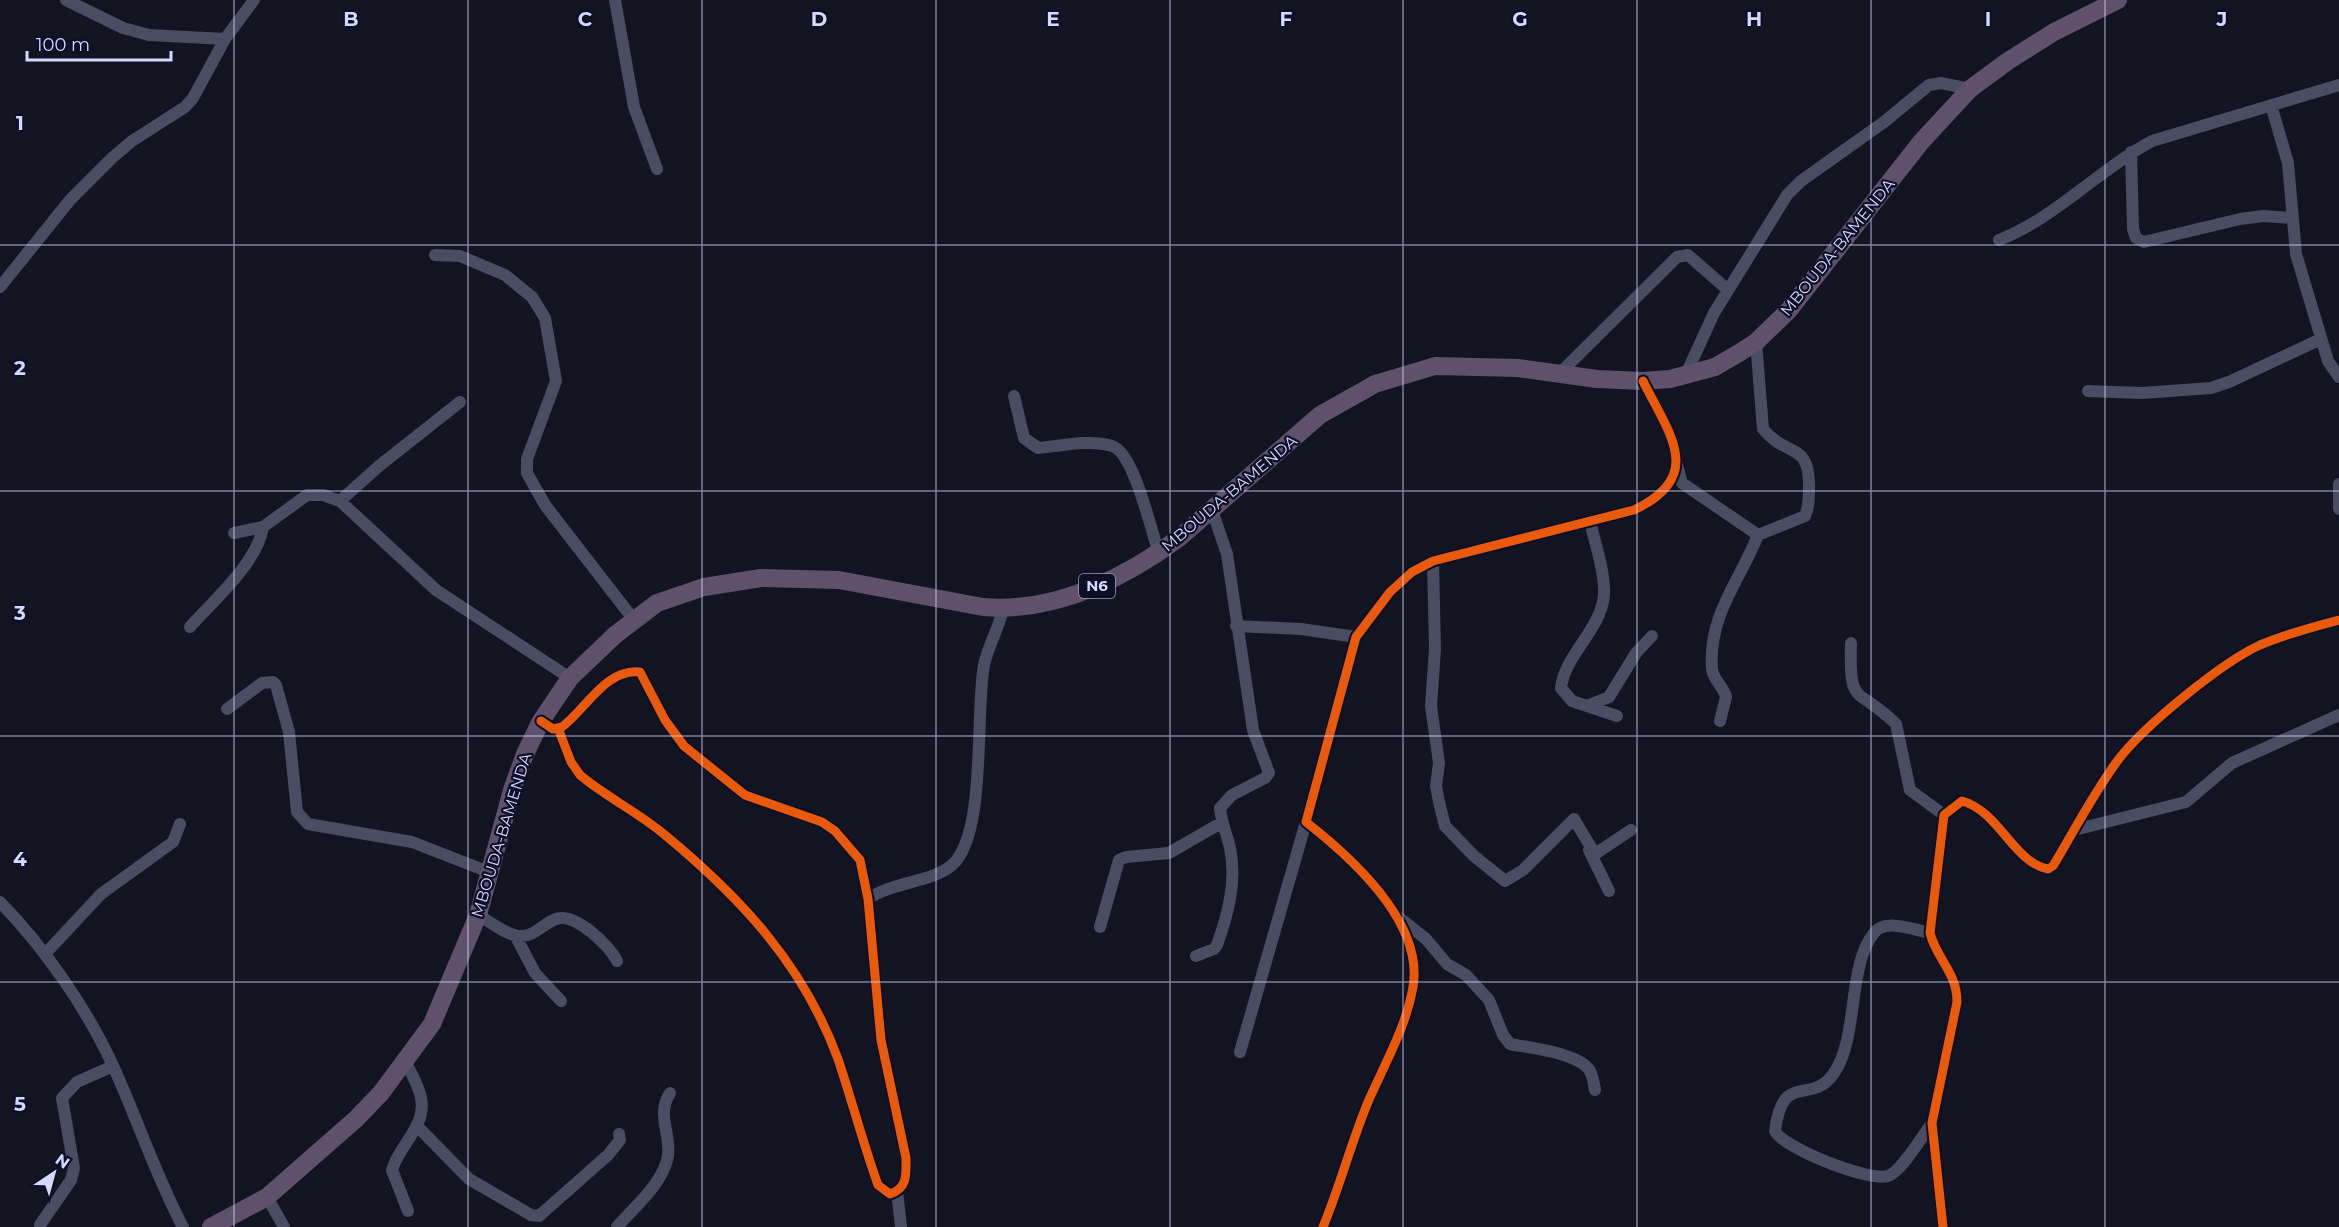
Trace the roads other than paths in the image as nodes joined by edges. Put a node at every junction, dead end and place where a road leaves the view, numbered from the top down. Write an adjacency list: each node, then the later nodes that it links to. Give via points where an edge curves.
1 (66, 0): 5 (street, via 123,28 149,35)
2 (254, 0): 5 (street)
3 (615, 0): 10 (street, via 634,107)
4 (2118, 0): 7 (highway, MBOUDA-BAMENDA / N6, via 2054,32)
5 (225, 39): 14 (street, via 193,98 112,158 70,200)
6 (2339, 85): 8 (street)
7 (1970, 89): 15 (street, via 1941,83 1929,85 1801,181 1774,212); 17 (highway, MBOUDA-BAMENDA / N6, via 1920,142 1789,310)
8 (2271, 105): 9 (street, via 2152,141); 11 (street, via 2288,163)
9 (2131, 152): 11 (street, via 2133,229 2136,238 2144,242 2240,219); 12 (street, via 2046,217)
10 (657, 170)
11 (2292, 218): 16 (street, via 2296,254)
12 (1999, 240)
13 (435, 255): 37 (street, via 460,256 505,275 532,297 545,318 556,381 527,459 527,473 545,505)
14 (0, 287)
15 (1728, 290): 18 (street); 19 (street, via 1688,255 1677,257)
16 (2321, 339): 20 (street, via 2328,361); 22 (street, via 2211,388 2142,393)
17 (1755, 342): 18 (highway, MBOUDA-BAMENDA / N6, via 1715,367); 33 (street, via 1763,429 1803,457 1810,468 1805,516)
18 (1687, 372): 21 (highway, MBOUDA-BAMENDA / N6, via 1670,379)
19 (1559, 374): 21 (highway, MBOUDA-BAMENDA / N6); 29 (highway, MBOUDA-BAMENDA / N6, via 1518,368 1436,366 1375,384 1320,415)
20 (2339, 377)
21 (1643, 381): 25 (street, via 1675,444)
22 (2088, 391)
23 (1014, 396): 34 (street, via 1024,438 1038,448 1094,442 1122,452)
24 (460, 402): 27 (street)
25 (1677, 465): 30 (street, via 1666,489 1651,502); 33 (street, via 1682,483)
26 (2339, 484): 28 (street)
27 (340, 501): 31 (street, via 308,495); 44 (street, via 436,590)
28 (2338, 502)
29 (1212, 510): 34 (highway, MBOUDA-BAMENDA / N6); 39 (street, via 1227,554)
30 (1590, 521): 35 (street); 45 (street, via 1604,596 1600,610 1565,667 1561,687 1572,701)
31 (263, 527): 32 (street); 40 (street, via 261,542 247,562)
32 (234, 532)
33 (1758, 535): 50 (street, via 1726,597 1716,630 1712,670 1726,698)
34 (1159, 553): 36 (highway, MBOUDA-BAMENDA / N6, via 1093,588 1048,604)
35 (1433, 561): 42 (street, via 1412,572 1390,592); 53 (street, via 1432,724 1439,763 1436,786 1445,826 1505,880 1523,870)
36 (1003, 609): 37 (highway, MBOUDA-BAMENDA / N6, via 928,599 839,580 761,578 704,587 657,603); 61 (street, via 984,662 975,813 959,857 946,869 885,888)
37 (634, 620): 44 (highway, MBOUDA-BAMENDA / N6)
38 (2339, 620): 58 (street, via 2258,646 2163,714 2119,759)
39 (1236, 626): 42 (street); 55 (street, via 1253,730 1269,773 1225,801 1220,807)
40 (190, 627)
41 (1652, 636): 45 (street, via 1636,653 1609,697)
42 (1356, 637): 54 (street)
43 (1851, 643): 52 (street, via 1852,687 1896,724 1910,790)
44 (570, 678): 49 (highway, MBOUDA-BAMENDA / N6)
45 (1587, 706): 48 (street)
46 (227, 709): 59 (street, via 262,683 276,685 289,732 297,812 308,824 412,842)
47 (2339, 715): 58 (street, via 2232,763 2186,802)
48 (1617, 716)
49 (540, 721): 51 (street); 59 (highway, MBOUDA-BAMENDA / N6, via 512,790)
50 (1720, 721)
51 (558, 728): 61 (street, via 606,684 640,672 671,730 724,780 744,795 811,818 835,831 861,860); 80 (street, via 579,775 665,835 752,914 772,938 798,979 837,1057 878,1185 890,1194)
52 (1944, 814): 58 (street, via 1962,801 1975,805 2032,862 2048,870); 66 (street)
53 (1574, 819): 57 (street, via 1594,854); 60 (street)
54 (1306, 822): 64 (street, via 1385,897); 72 (street)
55 (1221, 823): 65 (street, via 1169,853 1119,860); 69 (street, via 1232,867 1229,910 1215,949)
56 (180, 824): 68 (street, via 173,842 101,894)
57 (1631, 830)
58 (2074, 830)
59 (489, 873): 63 (highway, MBOUDA-BAMENDA / N6)
60 (1609, 891)
61 (868, 899): 80 (street, via 881,1040 906,1158 904,1185)
62 (0, 902): 68 (street)
63 (478, 915): 67 (street); 73 (highway, MBOUDA-BAMENDA / N6, via 432,1024)
64 (1396, 915): 75 (street, via 1489,1000 1510,1044 1584,1064); 89 (street, via 1414,964 1407,1014 1367,1105)
65 (1100, 927)
66 (1930, 933): 77 (street, via 1934,949 1957,985 1957,1002); 77 (street, via 1888,925 1873,933 1864,953 1839,1064 1824,1084 1786,1097 1775,1131 1785,1143 1869,1176 1881,1177 1894,1172)
67 (515, 935): 70 (street, via 533,934 554,919 568,918 612,949); 71 (street, via 535,973)
68 (45, 954): 74 (street)
69 (1196, 956)
70 (617, 961)
71 (561, 1001)
72 (1240, 1052)
73 (404, 1059): 78 (street, via 421,1095); 81 (highway, MBOUDA-BAMENDA / N6, via 381,1093 356,1119)
74 (113, 1066): 83 (street, via 77,1082 62,1098 74,1168); 84 (street, via 162,1188)
75 (1595, 1090)
76 (670, 1093): 87 (street, via 662,1109 668,1156 650,1191)
77 (1932, 1123): 90 (street)
78 (417, 1126): 79 (street, via 469,1179 539,1216 617,1146); 82 (street, via 392,1170)
79 (619, 1134)
80 (897, 1191): 88 (street)
81 (267, 1197): 85 (highway, MBOUDA-BAMENDA / N6); 86 (street)
82 (408, 1211)
83 (40, 1225)
84 (183, 1227)
85 (212, 1227)
86 (284, 1227)
87 (617, 1227)
88 (901, 1227)
89 (1323, 1227)
90 (1943, 1227)

